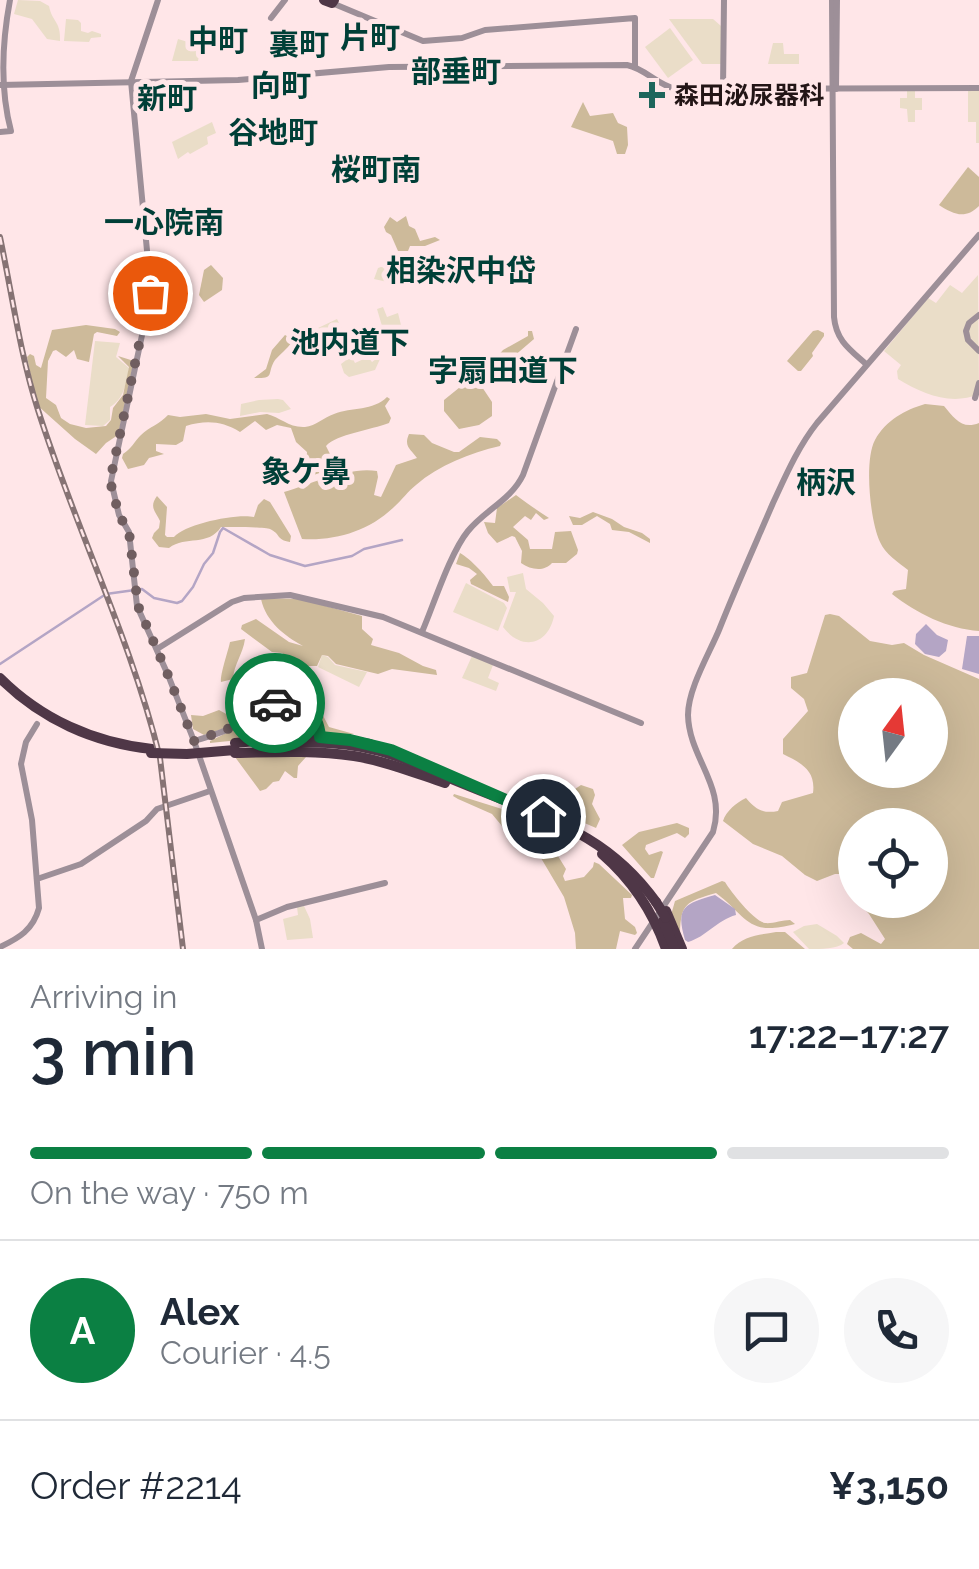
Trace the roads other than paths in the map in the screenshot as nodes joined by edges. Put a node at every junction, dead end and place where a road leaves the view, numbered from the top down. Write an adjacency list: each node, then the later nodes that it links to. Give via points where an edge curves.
1 (10, 0): 10 (street)
2 (158, 0): 9 (street)
3 (285, 0): 7 (street)
4 (724, 0): 13 (street)
5 (835, 0): 11 (street)
6 (330, 1): 8 (street, via 423,41 635,18)
7 (271, 18)
8 (636, 67): 9 (street, via 389,66); 13 (street, via 664,86)
9 (131, 82): 10 (street); 24 (street, via 150,293 110,481 129,532 138,606)
10 (2, 85): 14 (street)
11 (834, 88): 12 (street); 13 (street); 20 (street, via 834,328)
12 (979, 88)
13 (723, 89)
14 (3, 113): 15 (street, via 11,131)
15 (0, 132)
16 (979, 235): 20 (street)
17 (979, 316): 19 (street, via 966,331)
18 (576, 329): 23 (street, via 524,475 463,538)
19 (979, 352)
20 (867, 362): 37 (street, via 798,451 693,690 688,724 714,790 716,820)
21 (979, 382): 22 (street)
22 (975, 398)
23 (422, 632): 24 (street, via 296,596 267,596 232,602); 26 (street)
24 (157, 650): 29 (street)
25 (0, 681): 29 (highway, bridge, via 62,724 109,742 152,751)
26 (641, 723)
27 (37, 724): 35 (street, via 22,764)
28 (320, 737): 29 (street, via 310,710 284,701); 30 (highway); 31 (street); 33 (highway, via 391,750)
29 (184, 748): 30 (highway, bridge); 32 (street)
30 (235, 748): 31 (highway); 33 (highway, bridge, via 364,750)
31 (320, 753): 33 (highway, via 378,761)
32 (210, 791): 35 (street, via 157,810 80,864); 38 (street)
33 (490, 796): 34 (highway)
34 (559, 825): 37 (highway, via 615,866); 37 (highway, via 613,854)
35 (37, 879): 39 (street, via 34,922)
36 (385, 883): 38 (street)
37 (659, 912): 40 (highway); 42 (street)
38 (256, 920): 41 (street)
39 (0, 947)
40 (676, 947)
41 (262, 949)
42 (635, 949)

